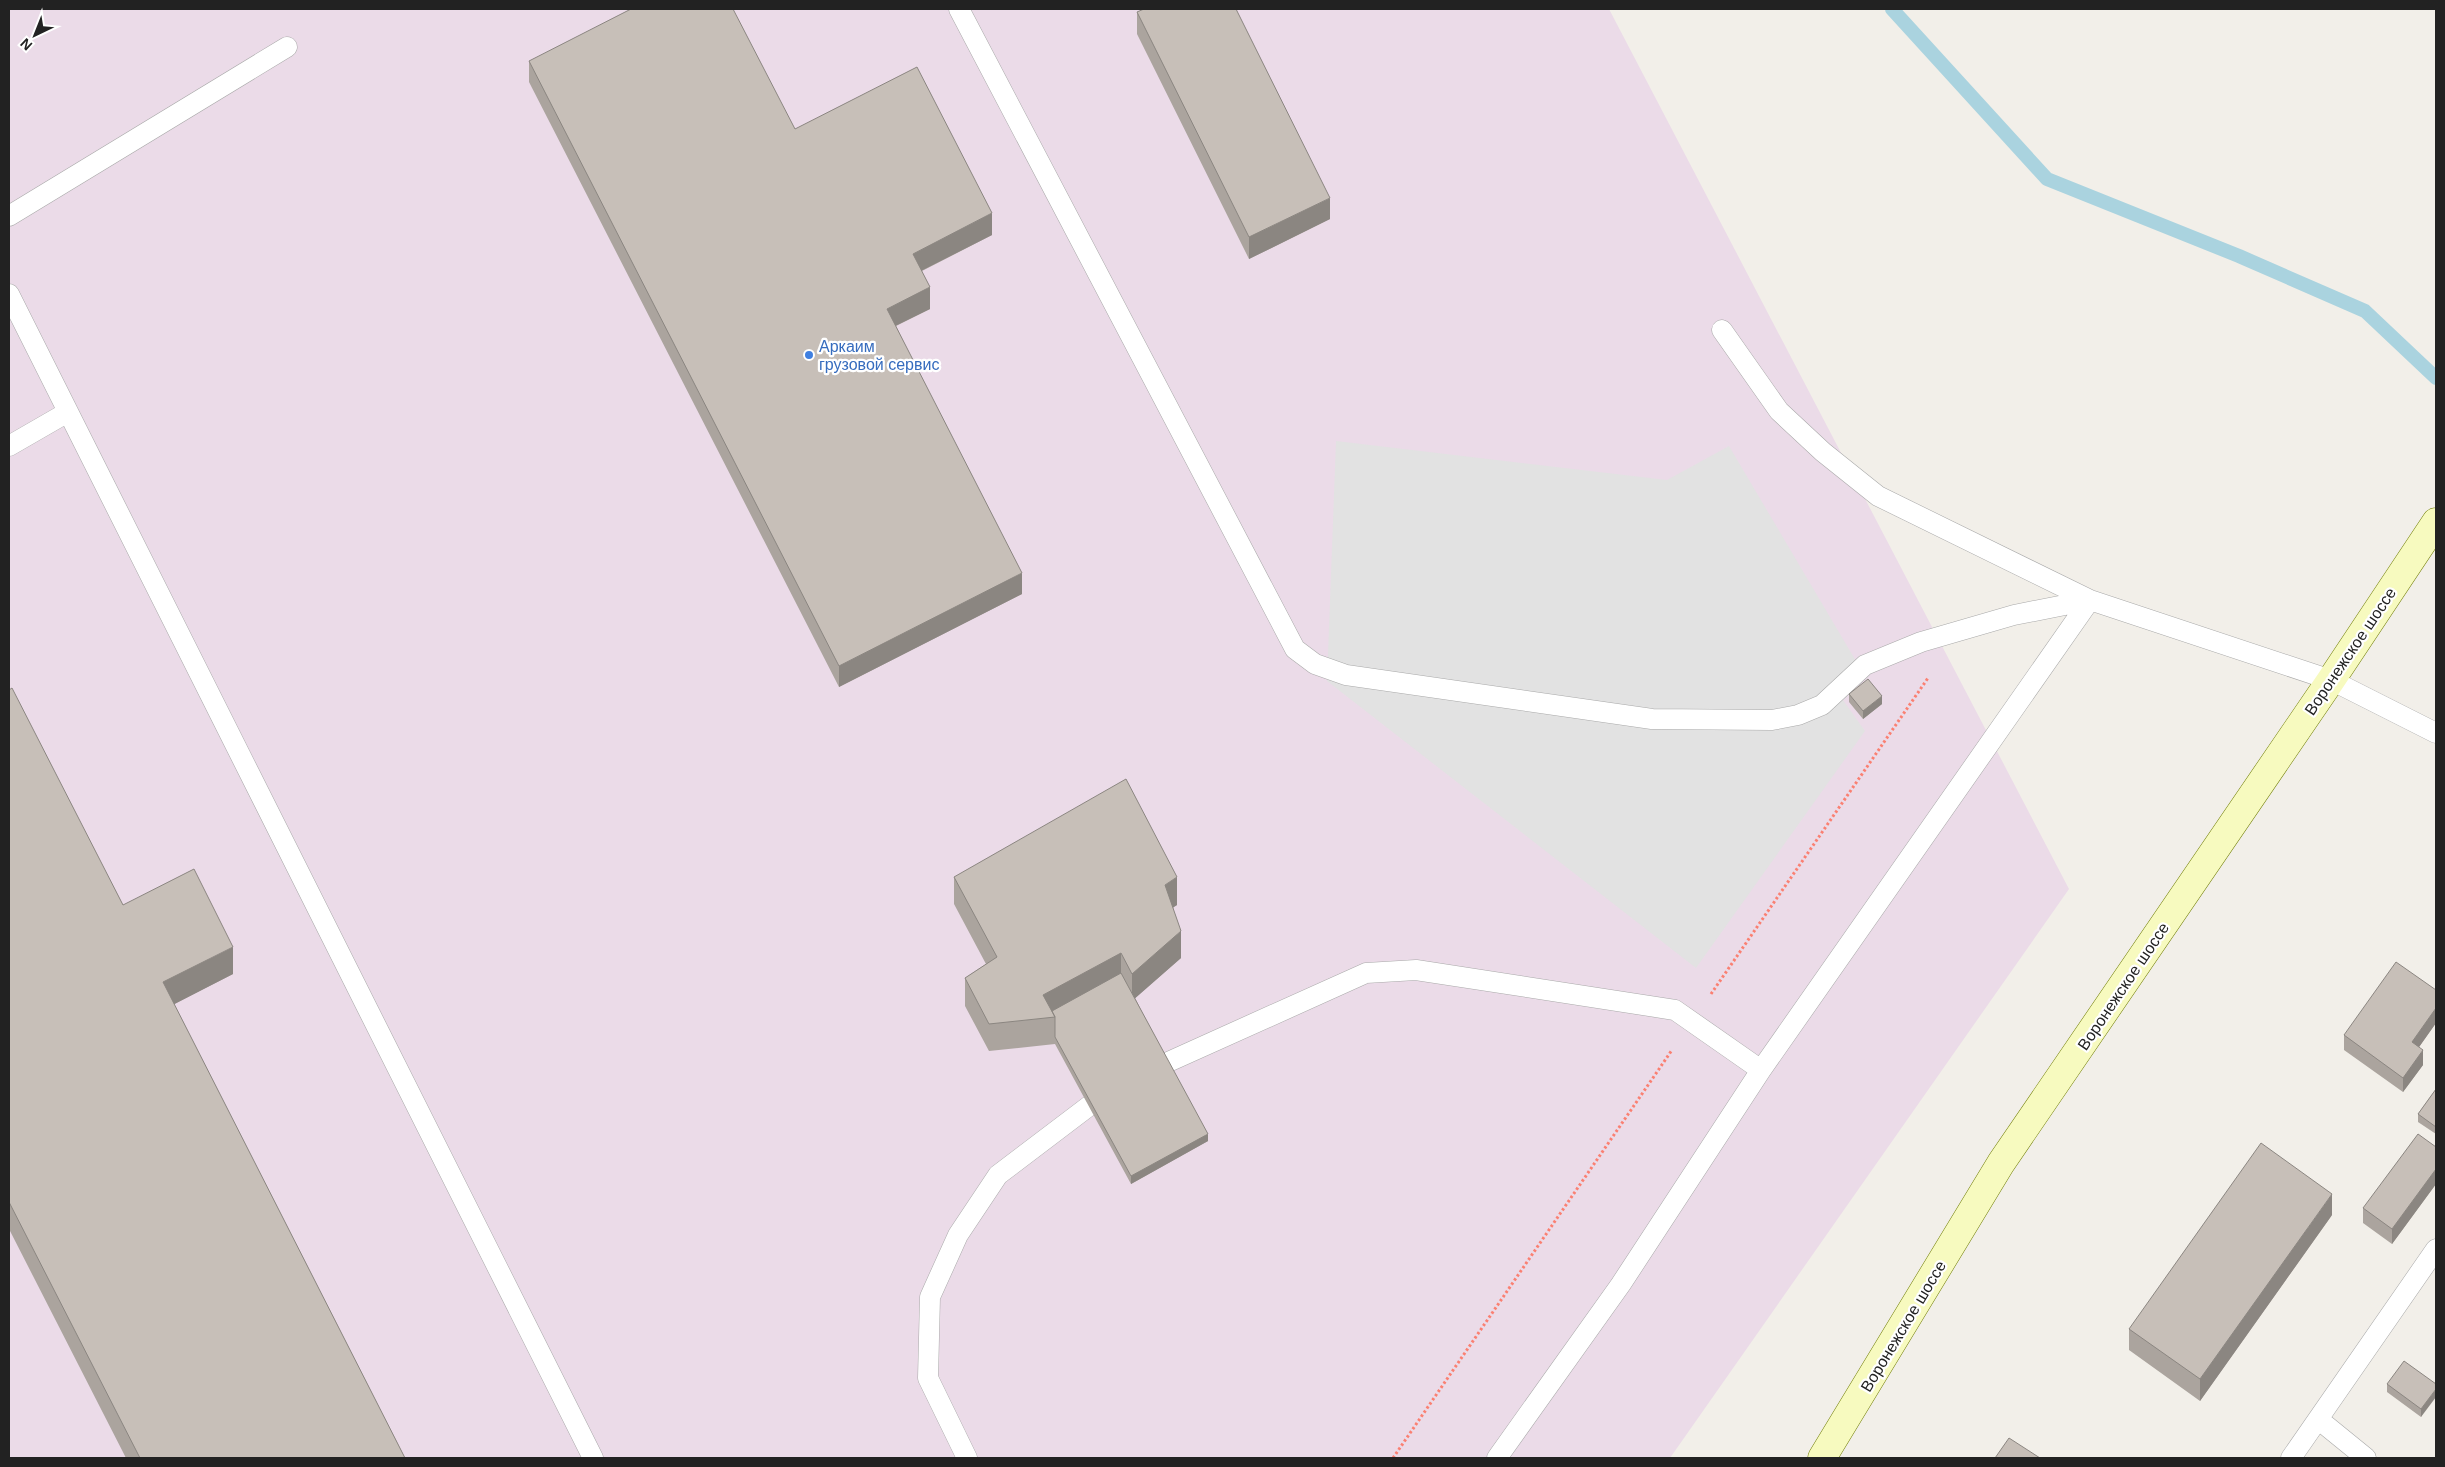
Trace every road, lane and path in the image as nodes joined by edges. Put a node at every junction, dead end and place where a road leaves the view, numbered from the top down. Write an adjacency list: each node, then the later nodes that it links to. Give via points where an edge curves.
1 (958, 9): 9 (lane, via 1295,649 1315,664 1346,675 1652,719 1772,720 1798,715 1822,705 1865,665 1921,642 2014,615)
2 (287, 46): 3 (lane)
3 (9, 216)
4 (9, 294): 6 (lane)
5 (1722, 330): 9 (lane, via 1778,410 1823,452 1878,496)
6 (68, 412): 7 (lane); 17 (lane)
7 (9, 446)
8 (2436, 522): 10 (main road, Воронежское шоссе)
9 (2090, 600): 10 (lane); 13 (lane)
10 (2332, 680): 11 (lane); 20 (main road, Воронежское шоссе, via 2001,1163)
11 (2436, 733)
12 (1166, 1063): 13 (lane, via 1366,973 1416,970 1675,1010)
13 (1761, 1070): 19 (lane, via 1620,1284)
14 (1089, 1106): 18 (lane, via 998,1175 958,1235 930,1297 928,1378)
15 (2436, 1249): 16 (lane)
16 (2318, 1419): 21 (lane); 22 (lane)
17 (593, 1458)
18 (967, 1458)
19 (1496, 1458)
20 (1822, 1458)
21 (2291, 1458)
22 (2366, 1458)

